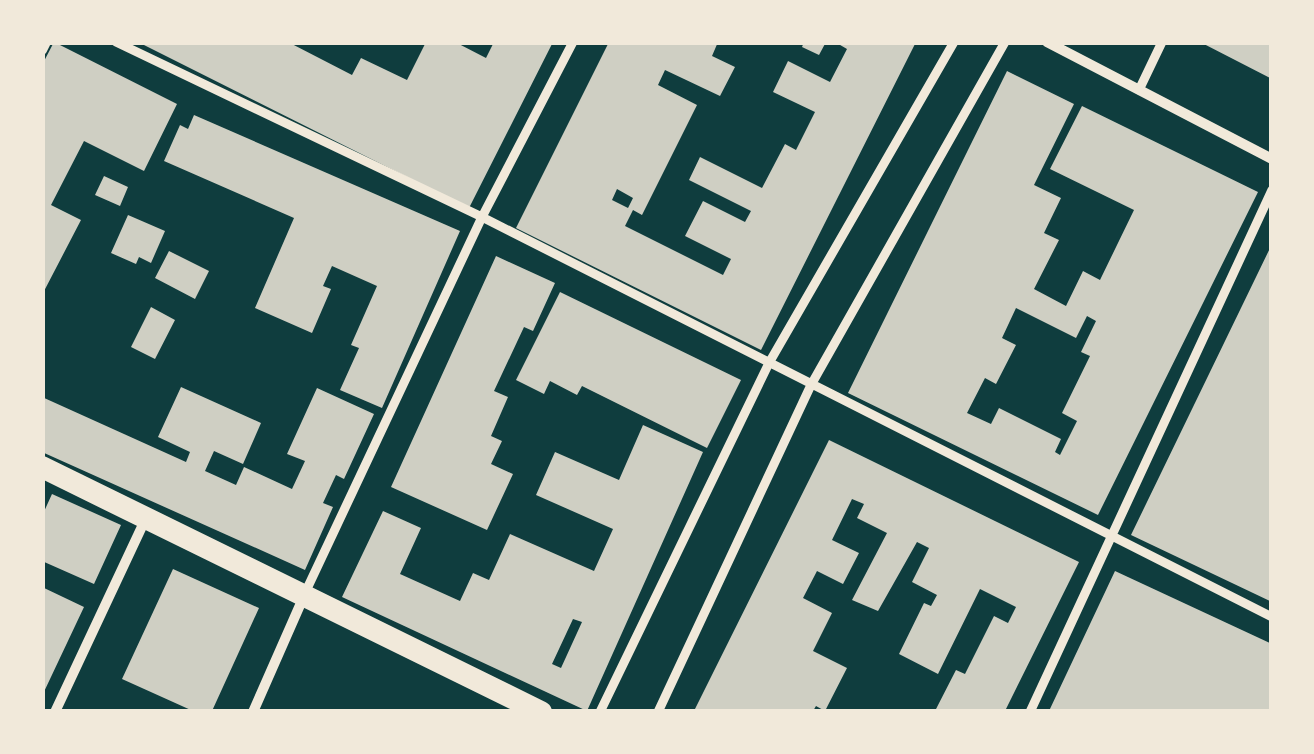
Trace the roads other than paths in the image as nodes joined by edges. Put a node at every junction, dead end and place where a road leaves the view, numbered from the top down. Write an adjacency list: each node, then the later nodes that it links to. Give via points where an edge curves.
1 (46, 42): 8 (street)
2 (116, 42): 12 (street)
3 (573, 42): 12 (street)
4 (954, 42): 13 (street)
5 (1005, 42): 14 (street)
6 (1048, 42): 9 (street)
7 (1162, 42): 9 (street)
8 (42, 50)
9 (1139, 90): 10 (street)
10 (1272, 159)
11 (1272, 190): 17 (street)
12 (482, 217): 13 (street); 18 (street)
13 (768, 363): 14 (street); 23 (street)
14 (812, 385): 17 (street); 24 (street)
15 (42, 467): 16 (main road)
16 (146, 518): 18 (main road); 20 (street)
17 (1110, 536): 19 (street); 25 (street)
18 (304, 596): 21 (street); 22 (main road)
19 (1272, 617)
20 (54, 712)
21 (253, 712)
22 (540, 712)
23 (600, 712)
24 (658, 712)
25 (1030, 712)

